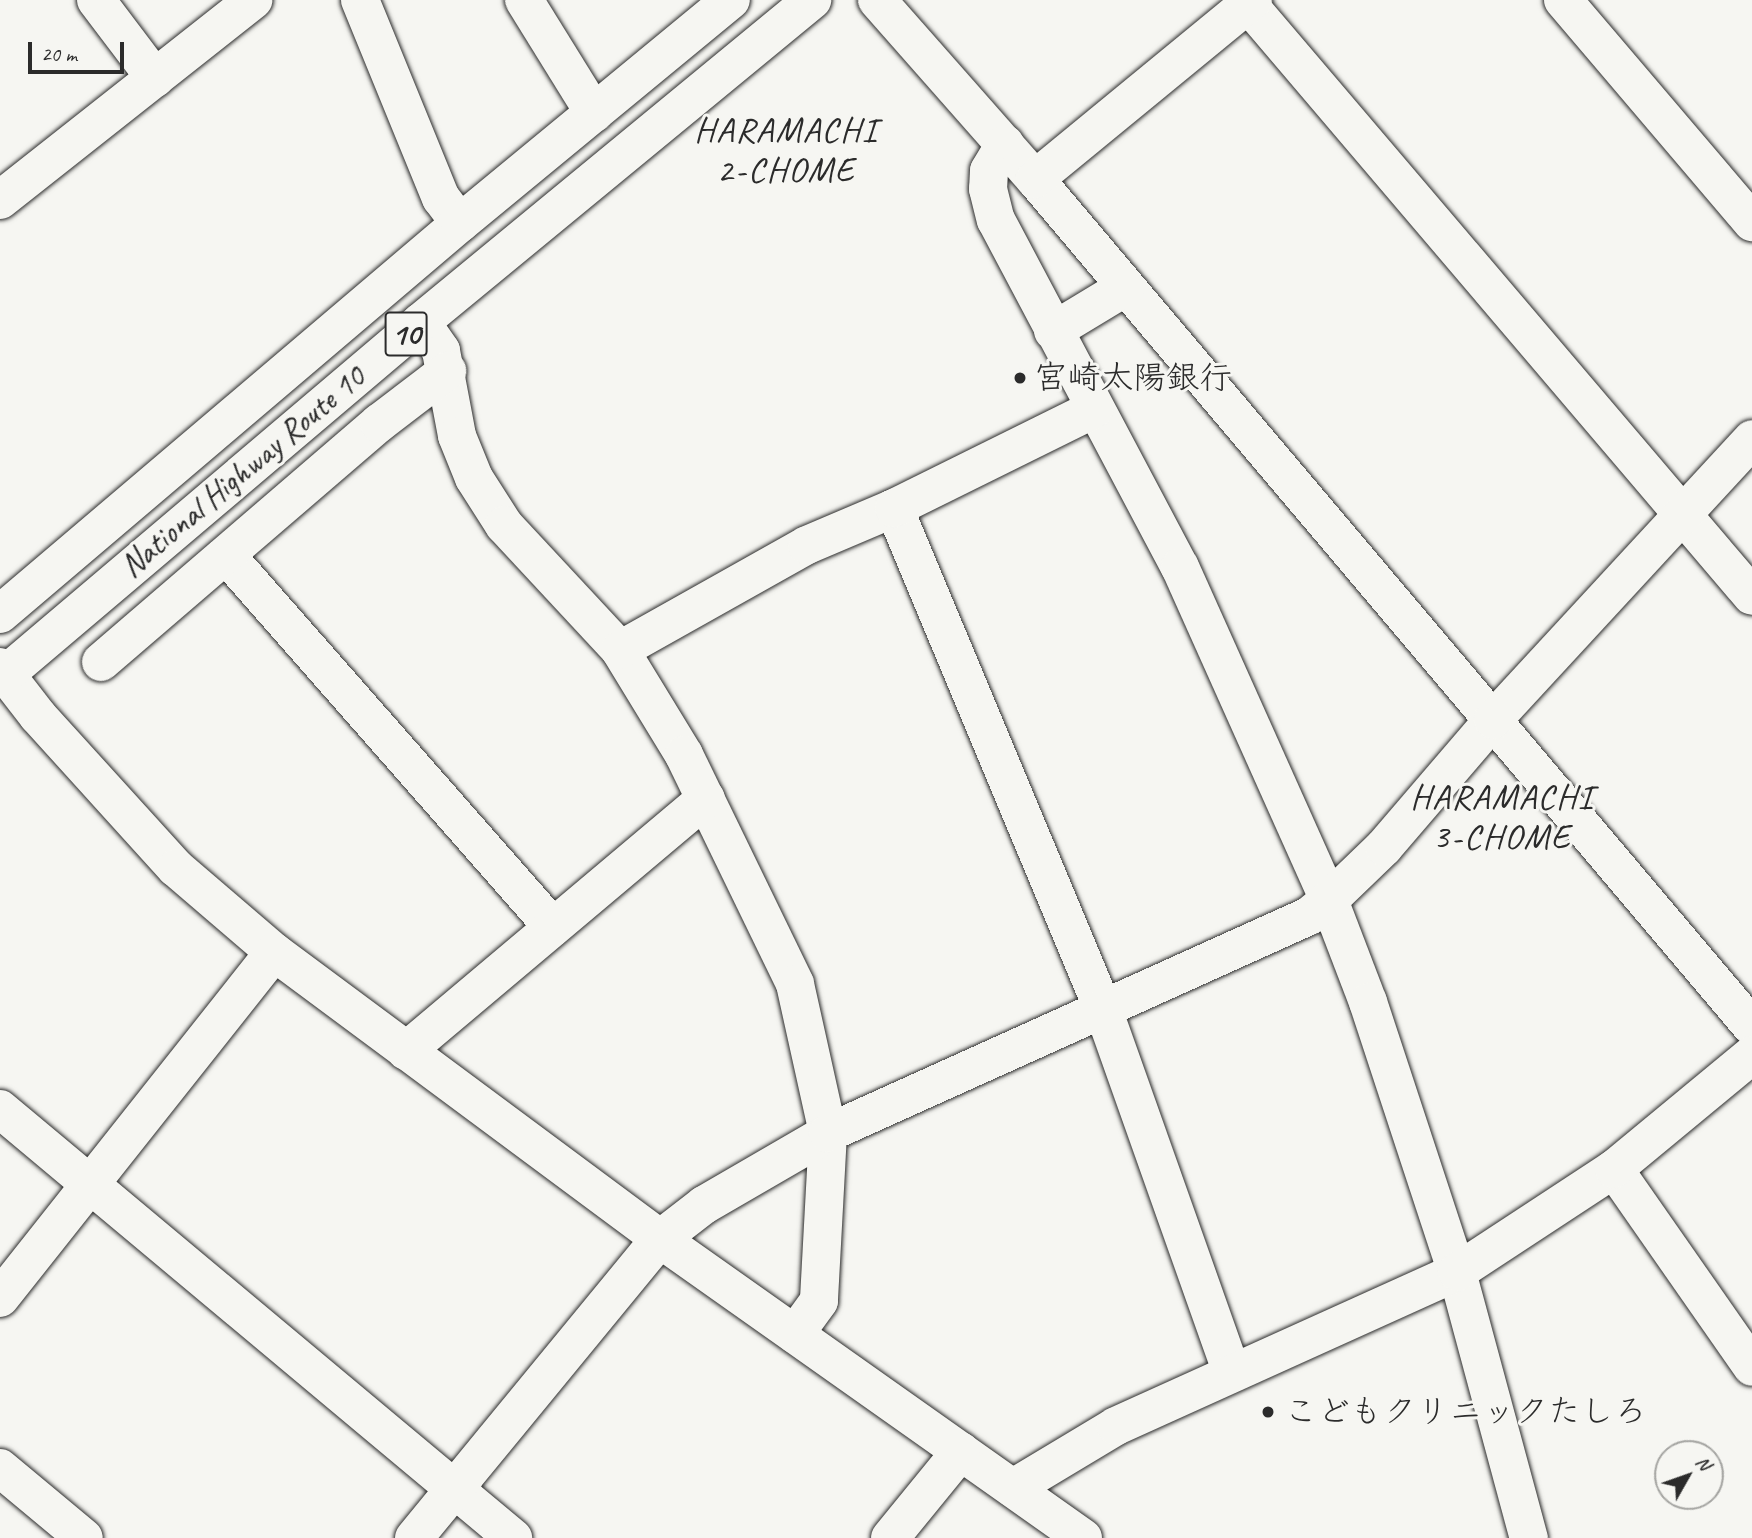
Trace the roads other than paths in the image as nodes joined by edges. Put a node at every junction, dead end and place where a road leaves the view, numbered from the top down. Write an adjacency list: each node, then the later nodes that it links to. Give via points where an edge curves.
1 (96, 0): 10 (main road)
2 (253, 0): 10 (main road)
3 (360, 0): 16 (main road, via 441,198)
4 (524, 0): 11 (main road)
5 (731, 0): 11 (main road, National Highway Route 10 / 10)
6 (812, 0): 18 (main road, National Highway Route 10 / 10)
7 (877, 0): 12 (main road)
8 (1563, 0): 15 (main road)
9 (1250, 2): 13 (main road); 24 (main road)
10 (155, 78): 14 (main road)
11 (594, 113): 16 (main road, National Highway Route 10 / 10)
12 (1005, 144): 13 (main road); 19 (main road, via 989,171 988,189 996,220)
13 (1035, 179): 17 (main road)
14 (0, 200)
15 (1752, 222)
16 (460, 223): 27 (main road, National Highway Route 10 / 10)
17 (1126, 286): 19 (main road); 31 (main road)
18 (421, 322): 20 (main road, via 441,351); 30 (main road, National Highway Route 10 / 10)
19 (1053, 331): 21 (main road)
20 (447, 371): 25 (main road); 28 (main road, via 457,436 474,478 504,525)
21 (1094, 409): 23 (main road); 33 (main road, via 1180,567)
22 (1752, 439): 24 (main road)
23 (894, 508): 28 (main road, via 807,545); 36 (main road)
24 (1682, 514): 26 (main road); 31 (main road)
25 (226, 555): 29 (main road); 34 (main road)
26 (1752, 596)
27 (0, 614)
28 (620, 650): 32 (main road)
29 (101, 662)
30 (2, 674): 35 (main road, via 176,868)
31 (1493, 720): 33 (main road, via 1384,847); 37 (main road)
32 (706, 798): 34 (main road); 41 (main road, via 795,984)
33 (1329, 901): 36 (main road, via 1309,916); 45 (main road, via 1368,1002)
34 (552, 927): 38 (main road)
35 (274, 952): 38 (main road); 43 (main road)
36 (1102, 1009): 41 (main road); 49 (main road)
37 (1752, 1027)
38 (406, 1051): 44 (main road)
39 (1752, 1055): 42 (main road)
40 (0, 1109): 43 (main road)
41 (828, 1133): 44 (main road, via 704,1205); 47 (main road, via 819,1301)
42 (1614, 1169): 45 (main road); 48 (main road)
43 (91, 1185): 46 (main road); 53 (main road)
44 (660, 1239): 47 (main road); 53 (main road)
45 (1457, 1272): 49 (main road); 59 (main road)
46 (0, 1298)
47 (794, 1334): 50 (main road)
48 (1752, 1367)
49 (1232, 1373): 52 (main road, via 1116,1426)
50 (961, 1451): 52 (main road); 57 (main road)
51 (0, 1468): 54 (main road)
52 (1013, 1488): 58 (main road)
53 (454, 1489): 55 (main road); 56 (main road)
54 (84, 1538)
55 (414, 1538)
56 (513, 1538)
57 (890, 1538)
58 (1083, 1538)
59 (1529, 1538)

